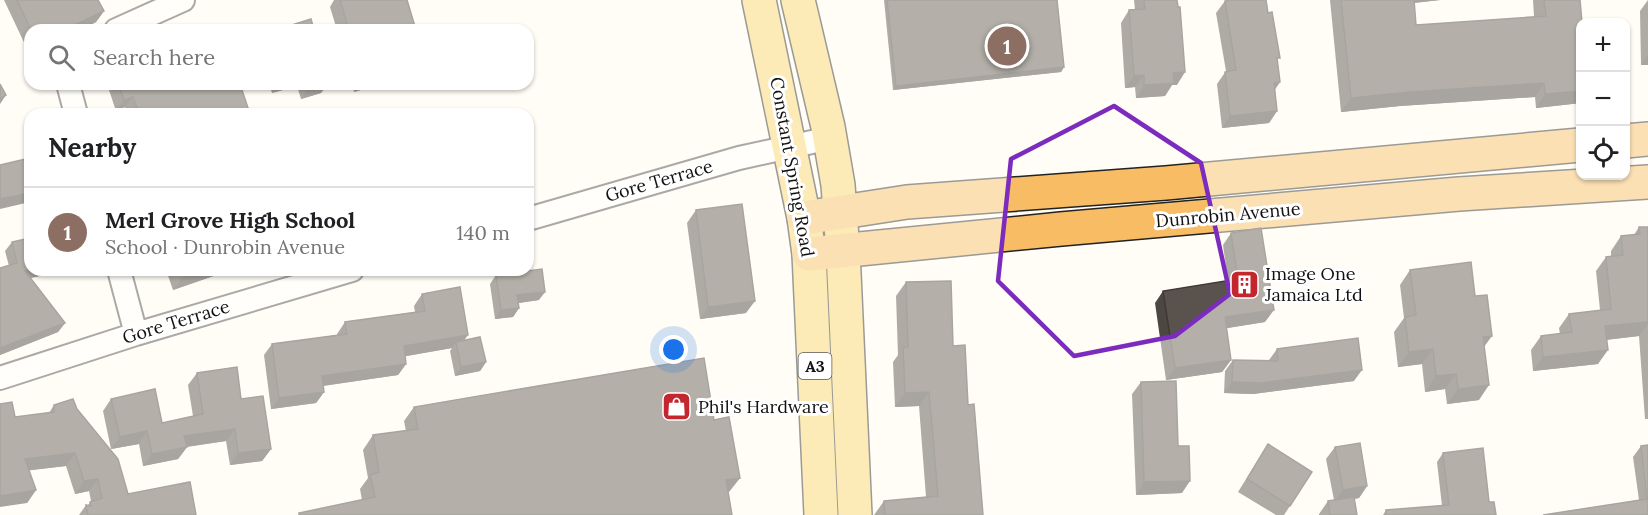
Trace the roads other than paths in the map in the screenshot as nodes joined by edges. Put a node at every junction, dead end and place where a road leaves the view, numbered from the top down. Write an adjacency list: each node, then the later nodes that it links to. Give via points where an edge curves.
1 (183, 0): 4 (street)
2 (759, 0): 11 (main road, Constant Spring Road / A3)
3 (798, 0): 7 (main road, Constant Spring Road / A3)
4 (129, 24)
5 (70, 90): 6 (street)
6 (74, 108)
7 (830, 138): 11 (street, Gore Terrace); 13 (main road, Constant Spring Road / A3)
8 (1648, 139): 9 (highway)
9 (1630, 141)
10 (1576, 145): 13 (highway, Dunrobin Avenue, via 908,202)
11 (790, 146): 14 (street, Gore Terrace); 15 (main road, Constant Spring Road / A3)
12 (1648, 182): 16 (highway, Dunrobin Avenue, via 1459,194)
13 (840, 213): 15 (highway, Dunrobin Avenue); 16 (main road, Constant Spring Road / A3)
14 (534, 217)
15 (804, 218): 17 (main road, Constant Spring Road / A3)
16 (843, 250): 17 (highway, Dunrobin Avenue); 23 (main road, Constant Spring Road / A3)
17 (809, 254): 22 (main road, Constant Spring Road / A3)
18 (121, 276): 20 (street)
19 (332, 276): 20 (street, Gore Terrace)
20 (136, 334): 21 (street, Gore Terrace)
21 (0, 378)
22 (821, 515)
23 (855, 515)

